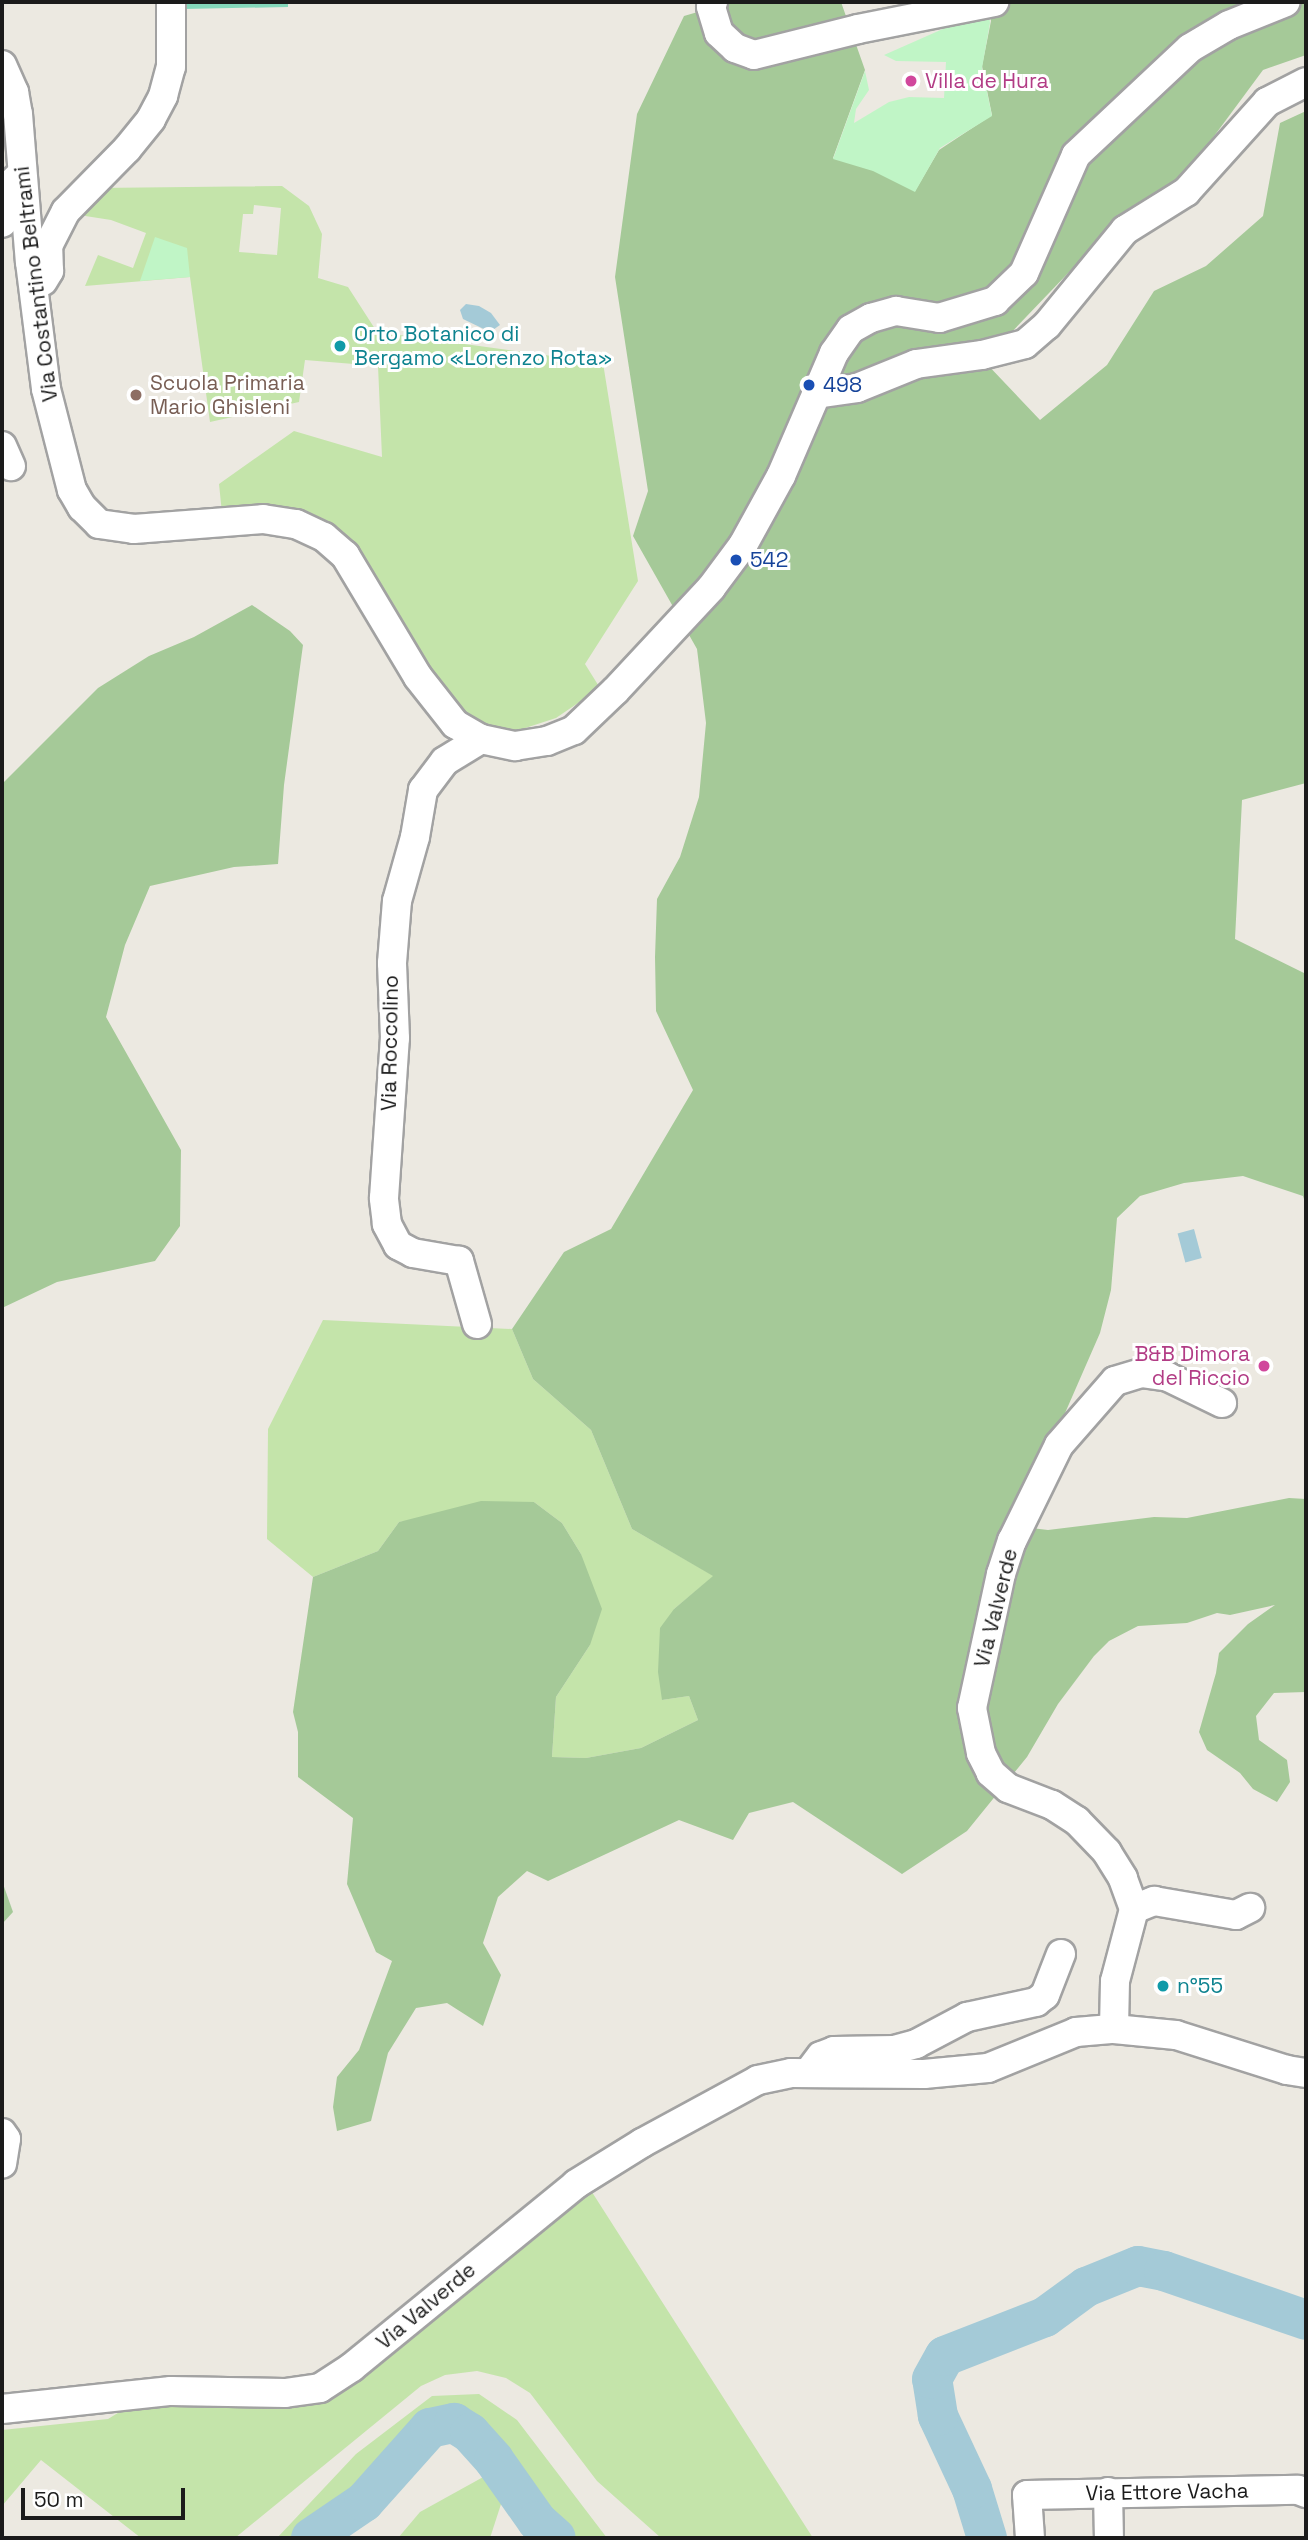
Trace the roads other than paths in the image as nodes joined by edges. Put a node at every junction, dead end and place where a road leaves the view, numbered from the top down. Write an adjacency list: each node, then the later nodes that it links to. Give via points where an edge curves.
1 (171, 2): 9 (street, via 171,67 163,96 127,149 66,211 48,246 49,271 43,281)
2 (713, 2): 3 (street, via 719,33 735,48 754,55)
3 (994, 2)
4 (1286, 2): 10 (street, Via Costantino Beltrami, via 1229,25 1190,48 1076,155 1024,273 995,301 939,318 896,311 870,318 851,329 834,353)
5 (2, 65): 7 (street, Via Costantino Beltrami, via 14,92)
6 (1306, 82): 10 (street, via 1267,102 1186,192 1125,230 1047,325 1025,344 916,364 857,388)
7 (22, 173): 8 (street, via 12,184); 9 (street, Via Costantino Beltrami)
8 (2, 223)
9 (33, 284): 11 (street, Via Costantino Beltrami, via 46,389 72,490 82,508 99,524 134,529 263,519 296,524 324,537 345,555 425,687 455,724)
10 (816, 394): 11 (street, Via Costantino Beltrami, via 743,545 711,588 615,691 574,730 547,741 515,746)
11 (481, 739): 12 (street, Via Roccolino, via 445,761 423,790 397,901 392,962 395,1038 384,1198 387,1224 398,1245 413,1253 459,1261)
12 (477, 1324)
13 (1222, 1403): 15 (street, Via Valverde, via 1168,1377 1141,1373 1115,1381 1059,1445 1001,1574 972,1708 981,1753 991,1773 1008,1788 1052,1805 1077,1821 1107,1852)
14 (1250, 1908): 15 (street, via 1236,1915 1154,1901)
15 (1134, 1909): 17 (street, via 1115,1981)
16 (1061, 1954): 18 (street, via 1045,1995 1036,2002 967,2017 916,2044 894,2050 834,2051 821,2056)
17 (1114, 2029): 18 (street, Via Valverde, via 1076,2032 988,2068 925,2074); 19 (street, Via Valverde, via 1176,2035)
18 (808, 2073): 22 (street, Via Valverde, via 780,2075 744,2086 576,2184 352,2367 320,2388 285,2393 171,2391)
19 (1306, 2073)
20 (2, 2133): 21 (street, via 6,2139)
21 (2, 2164)
22 (2, 2409)
23 (1108, 2492): 24 (street, Via Ettore Vacha); 25 (street, Via Ettore Vacha, via 1027,2495); 26 (street)
24 (1306, 2493)
25 (1030, 2538)
26 (1109, 2538)

